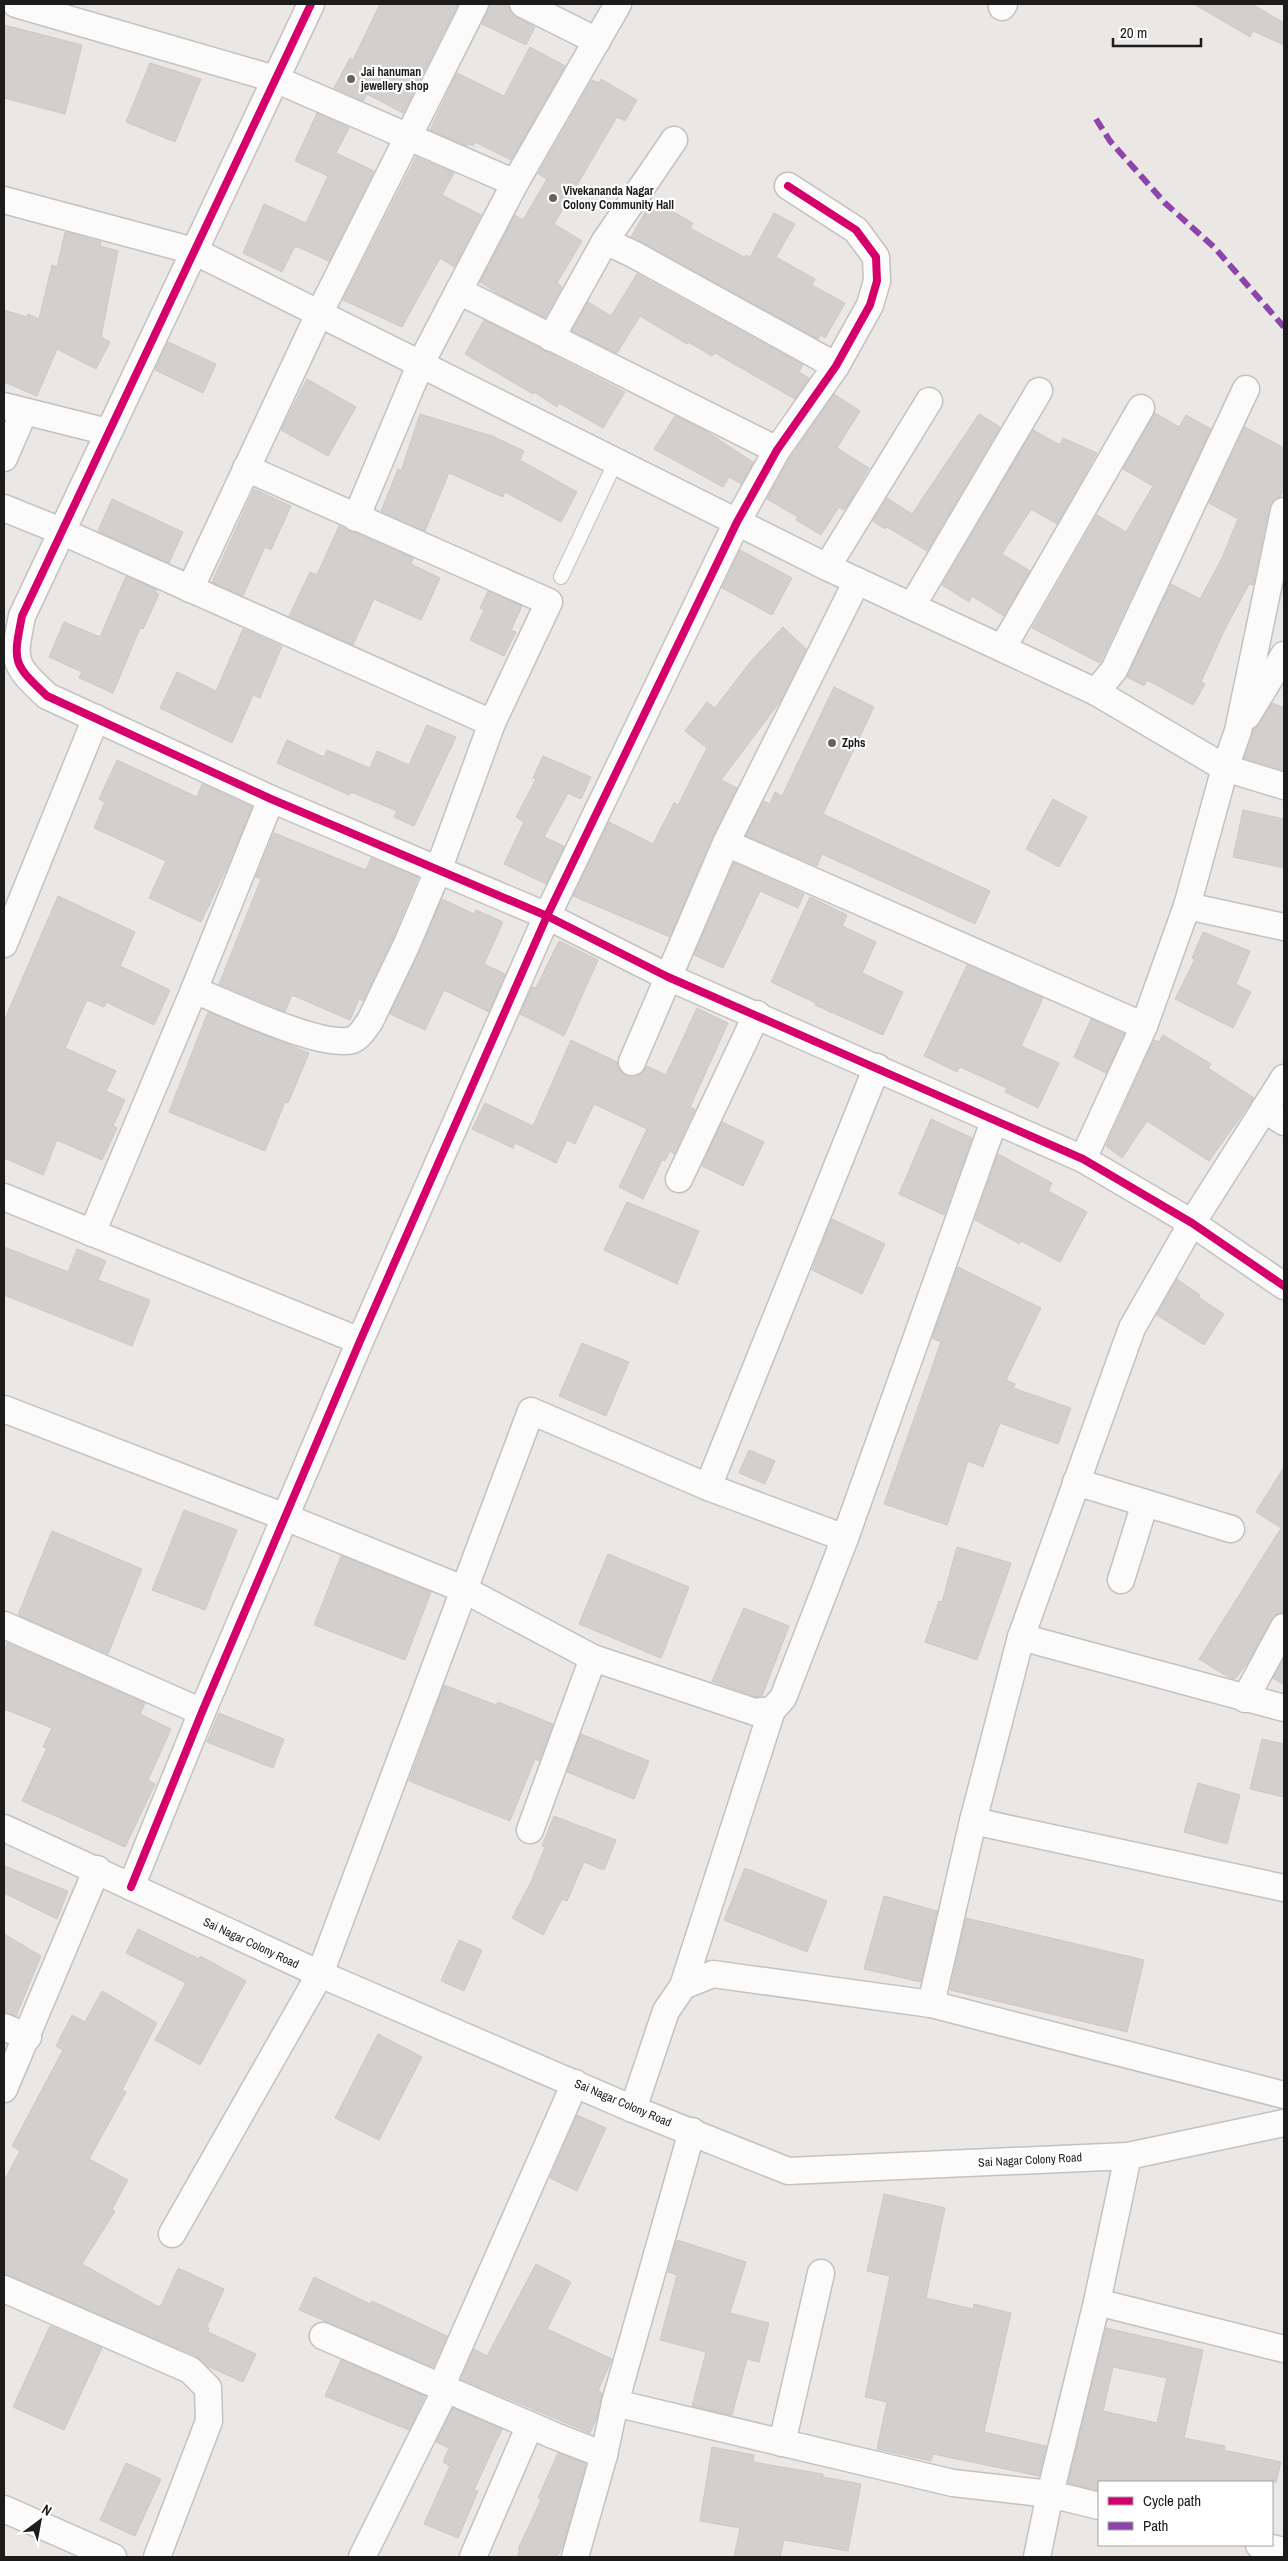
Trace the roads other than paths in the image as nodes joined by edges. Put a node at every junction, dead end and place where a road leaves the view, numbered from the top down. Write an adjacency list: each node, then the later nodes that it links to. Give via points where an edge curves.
1 (16, 4): 7 (street)
2 (311, 4): 7 (street)
3 (475, 4): 8 (street)
4 (523, 4): 6 (street)
5 (618, 4): 6 (street)
6 (597, 41): 10 (street)
7 (275, 80): 8 (street); 14 (street)
8 (408, 137): 10 (street); 16 (street)
9 (674, 140): 13 (street)
10 (515, 183): 15 (street)
11 (788, 186): 19 (street, via 856,230 876,257 877,280 870,305)
12 (4, 200): 14 (street)
13 (605, 241): 17 (street); 19 (street)
14 (194, 251): 16 (street); 25 (street)
15 (459, 291): 17 (street); 18 (street)
16 (319, 314): 18 (street); 29 (street)
17 (551, 338): 26 (street)
18 (421, 363): 28 (street); 32 (street)
19 (836, 366): 26 (street)
20 (1246, 389): 42 (street, via 1114,670)
21 (1038, 391): 39 (street)
22 (929, 401): 35 (street)
23 (1141, 408): 40 (street)
24 (14, 409): 25 (street); 27 (street)
25 (108, 432): 34 (street)
26 (777, 450): 33 (street)
27 (4, 458)
28 (616, 461): 33 (street); 36 (lane)
29 (246, 468): 32 (street); 38 (street)
30 (4, 508): 34 (street)
31 (1284, 511): 45 (street)
32 (356, 518): 44 (street, via 549,602)
33 (738, 522): 35 (street); 52 (street)
34 (61, 531): 38 (street); 43 (street, via 22,616 15,653 23,673 47,696)
35 (827, 567): 37 (street)
36 (561, 577)
37 (857, 581): 39 (street); 49 (street)
38 (190, 589): 44 (street)
39 (912, 606): 40 (street)
40 (1003, 647): 42 (street)
41 (1284, 655): 45 (street)
42 (1096, 692): 46 (street)
43 (96, 718): 48 (street); 54 (street)
44 (492, 723): 50 (street)
45 (1238, 732): 46 (street)
46 (1225, 768): 47 (street); 51 (street)
47 (1284, 786)
48 (271, 798): 50 (street); 56 (street)
49 (726, 843): 55 (street); 58 (street)
50 (439, 868): 52 (street); 56 (street, via 370,1021 354,1040 316,1039)
51 (1187, 906): 53 (street); 58 (street)
52 (547, 916): 55 (street); 70 (street)
53 (1284, 927)
54 (4, 944)
55 (668, 977): 57 (street); 59 (street)
56 (194, 990): 68 (street)
57 (757, 1014): 60 (street); 65 (street)
58 (1144, 1026): 64 (street)
59 (632, 1062)
60 (877, 1067): 63 (street); 73 (street)
61 (1284, 1078): 62 (street)
62 (1274, 1116): 67 (street)
63 (994, 1120): 64 (street); 77 (street)
64 (1083, 1159): 67 (street)
65 (679, 1179)
66 (4, 1197): 68 (street)
67 (1192, 1223): 69 (street); 72 (street, via 1132,1328)
68 (92, 1233): 70 (street)
69 (1284, 1286)
70 (360, 1341): 75 (street)
71 (4, 1409): 75 (street)
72 (1076, 1482): 74 (street); 82 (street)
73 (708, 1487): 77 (street); 79 (street, via 531,1411)
74 (1145, 1502): 76 (street); 78 (street)
75 (285, 1517): 79 (street); 87 (street)
76 (1231, 1529)
77 (845, 1538): 86 (street, via 783,1698)
78 (1121, 1580)
79 (463, 1589): 83 (street); 94 (street)
80 (4, 1625): 87 (street)
81 (1284, 1627): 84 (street)
82 (1021, 1637): 84 (street); 88 (street)
83 (594, 1658): 86 (street, via 755,1712); 90 (street)
84 (1245, 1698): 85 (street)
85 (1284, 1708)
86 (772, 1710): 95 (street)
87 (202, 1712): 92 (street)
88 (973, 1821): 93 (street); 96 (street)
89 (4, 1828): 91 (street, Sai Nagar Colony Road)
90 (530, 1830)
91 (97, 1869): 92 (street, Sai Nagar Colony Road); 98 (street)
92 (131, 1887): 94 (street, Sai Nagar Colony Road)
93 (1284, 1888)
94 (320, 1974): 99 (street, Sai Nagar Colony Road); 106 (street)
95 (683, 1986): 96 (street, via 712,1974); 102 (street, via 666,2011)
96 (931, 2004): 101 (street)
97 (4, 2027): 98 (street)
98 (28, 2037): 100 (street)
99 (575, 2083): 102 (street, Sai Nagar Colony Road); 112 (street)
100 (4, 2089)
101 (1284, 2095)
102 (633, 2109): 104 (street, Sai Nagar Colony Road)
103 (1284, 2123): 105 (street, Sai Nagar Colony Road)
104 (692, 2131): 105 (street, Sai Nagar Colony Road, via 788,2171); 113 (street)
105 (1128, 2156): 109 (street)
106 (172, 2234)
107 (821, 2273): 115 (street)
108 (4, 2289): 123 (street, via 190,2370 208,2388 209,2421)
109 (1097, 2302): 111 (street); 117 (street)
110 (323, 2336): 112 (street)
111 (1284, 2349)
112 (444, 2388): 114 (street); 124 (street)
113 (615, 2403): 115 (street); 116 (street)
114 (530, 2425): 116 (street); 125 (street)
115 (782, 2443): 117 (street, via 952,2483)
116 (604, 2455): 126 (street)
117 (1050, 2494): 118 (street); 127 (street)
118 (1098, 2506)
119 (4, 2509): 122 (street)
120 (1263, 2546): 121 (street)
121 (1284, 2551)
122 (114, 2557)
123 (157, 2557)
124 (362, 2557)
125 (473, 2557)
126 (575, 2557)
127 (1037, 2557)

